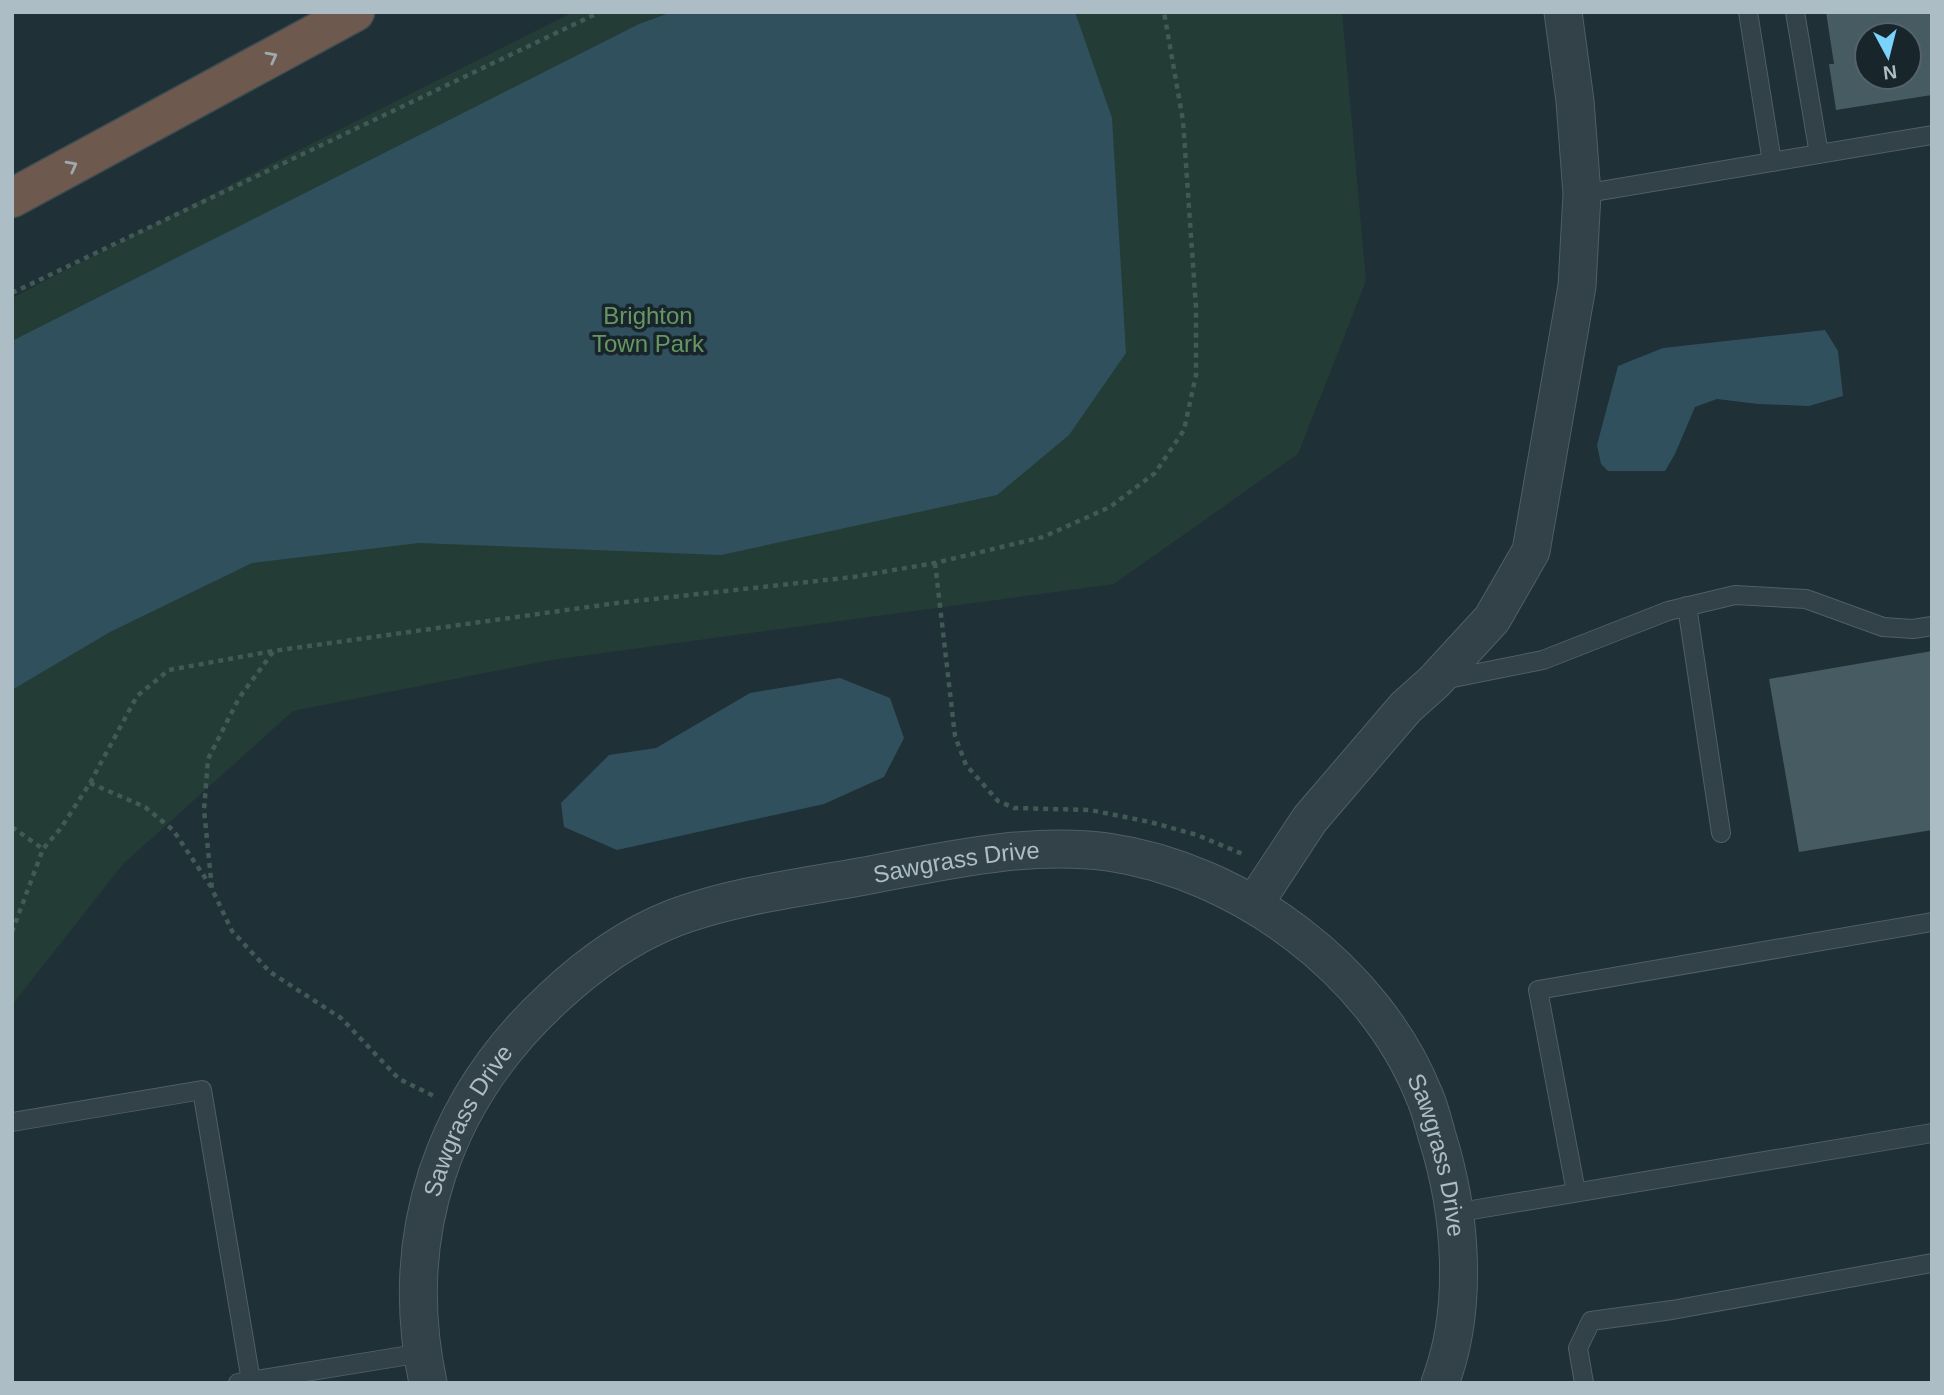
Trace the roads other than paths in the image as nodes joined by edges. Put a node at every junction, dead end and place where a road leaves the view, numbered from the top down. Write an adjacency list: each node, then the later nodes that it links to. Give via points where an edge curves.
1 (355, 12): 9 (highway, one-way to 1)
2 (1563, 12): 8 (street, via 1576,101)
3 (1748, 12): 7 (lane)
4 (1796, 12): 6 (lane)
5 (1932, 135): 6 (lane)
6 (1819, 154): 7 (lane)
7 (1772, 162): 8 (lane)
8 (1582, 194): 12 (street, via 1577,286 1531,551 1492,619)
9 (12, 198)
10 (1687, 606): 11 (lane, via 1735,595 1806,600 1883,627); 12 (lane, via 1543,660); 13 (lane)
11 (1932, 626)
12 (1434, 682): 14 (street, via 1406,707 1310,819)
13 (1721, 833)
14 (1254, 904): 19 (street, Sawgrass Drive, via 1334,966 1400,1047 1424,1094 1443,1153); 21 (street, Sawgrass Drive, via 1211,882 1159,865 1108,852 1051,849 981,855 746,897 674,918 620,944 569,982 527,1022 491,1066 464,1111 443,1157 419,1254 417,1310)
15 (1932, 922): 18 (lane, via 1538,990)
16 (12, 1122): 22 (lane, via 202,1090)
17 (1932, 1133): 18 (lane)
18 (1576, 1192): 19 (lane)
19 (1454, 1213): 23 (street, Sawgrass Drive, via 1457,1297)
20 (1932, 1263): 24 (lane, via 1591,1321 1578,1348)
21 (425, 1368): 22 (lane)
22 (245, 1382)
23 (1440, 1383)
24 (1584, 1383)

